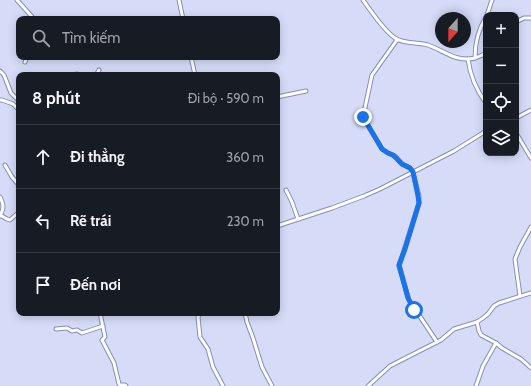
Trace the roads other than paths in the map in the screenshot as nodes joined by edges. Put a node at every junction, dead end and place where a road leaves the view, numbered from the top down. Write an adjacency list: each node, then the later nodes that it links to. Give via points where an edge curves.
1 (17, 0): 6 (street)
2 (179, 0): 7 (street)
3 (363, 0): 11 (street)
4 (492, 0): 5 (street)
5 (488, 12)
6 (31, 16)
7 (182, 16)
8 (531, 18): 9 (street)
9 (519, 20)
10 (483, 22): 13 (street)
11 (397, 40): 14 (street, via 426,45 448,55); 30 (street, via 372,75 363,117 382,149)
12 (483, 55): 13 (street)
13 (475, 58): 14 (street)
14 (468, 59): 21 (street, via 470,72)
15 (192, 60): 17 (street)
16 (0, 71): 20 (street)
17 (194, 72)
18 (306, 91): 19 (street)
19 (280, 96)
20 (16, 99)
21 (483, 99)
22 (0, 100): 23 (street)
23 (16, 107)
24 (531, 110): 25 (street)
25 (519, 116)
26 (483, 133): 30 (street)
27 (519, 138): 28 (street)
28 (531, 158)
29 (5, 165): 31 (street)
30 (413, 172): 36 (street, via 364,196); 47 (street, via 419,203 399,266 414,310)
31 (16, 182)
32 (286, 190): 36 (street)
33 (0, 197): 34 (street, via 4,206)
34 (0, 216): 35 (street, via 10,220)
35 (16, 216)
36 (298, 220): 37 (street)
37 (280, 225)
38 (531, 227): 40 (street, via 515,259)
39 (531, 293): 40 (street)
40 (520, 296): 44 (street, via 494,306)
41 (101, 316): 45 (street)
42 (198, 316): 51 (street, via 200,337 208,349 213,367)
43 (246, 316): 52 (street, via 262,367)
44 (477, 322): 47 (street, via 454,329); 48 (street, via 482,335)
45 (103, 326): 46 (street, via 83,333 66,328); 50 (street, via 105,337 102,340 114,363 119,384)
46 (56, 329)
47 (437, 342): 53 (street, via 390,366)
48 (496, 343): 49 (street); 54 (street, via 483,366)
49 (531, 368)
50 (126, 386)
51 (223, 386)
52 (272, 386)
53 (368, 386)
54 (476, 386)

